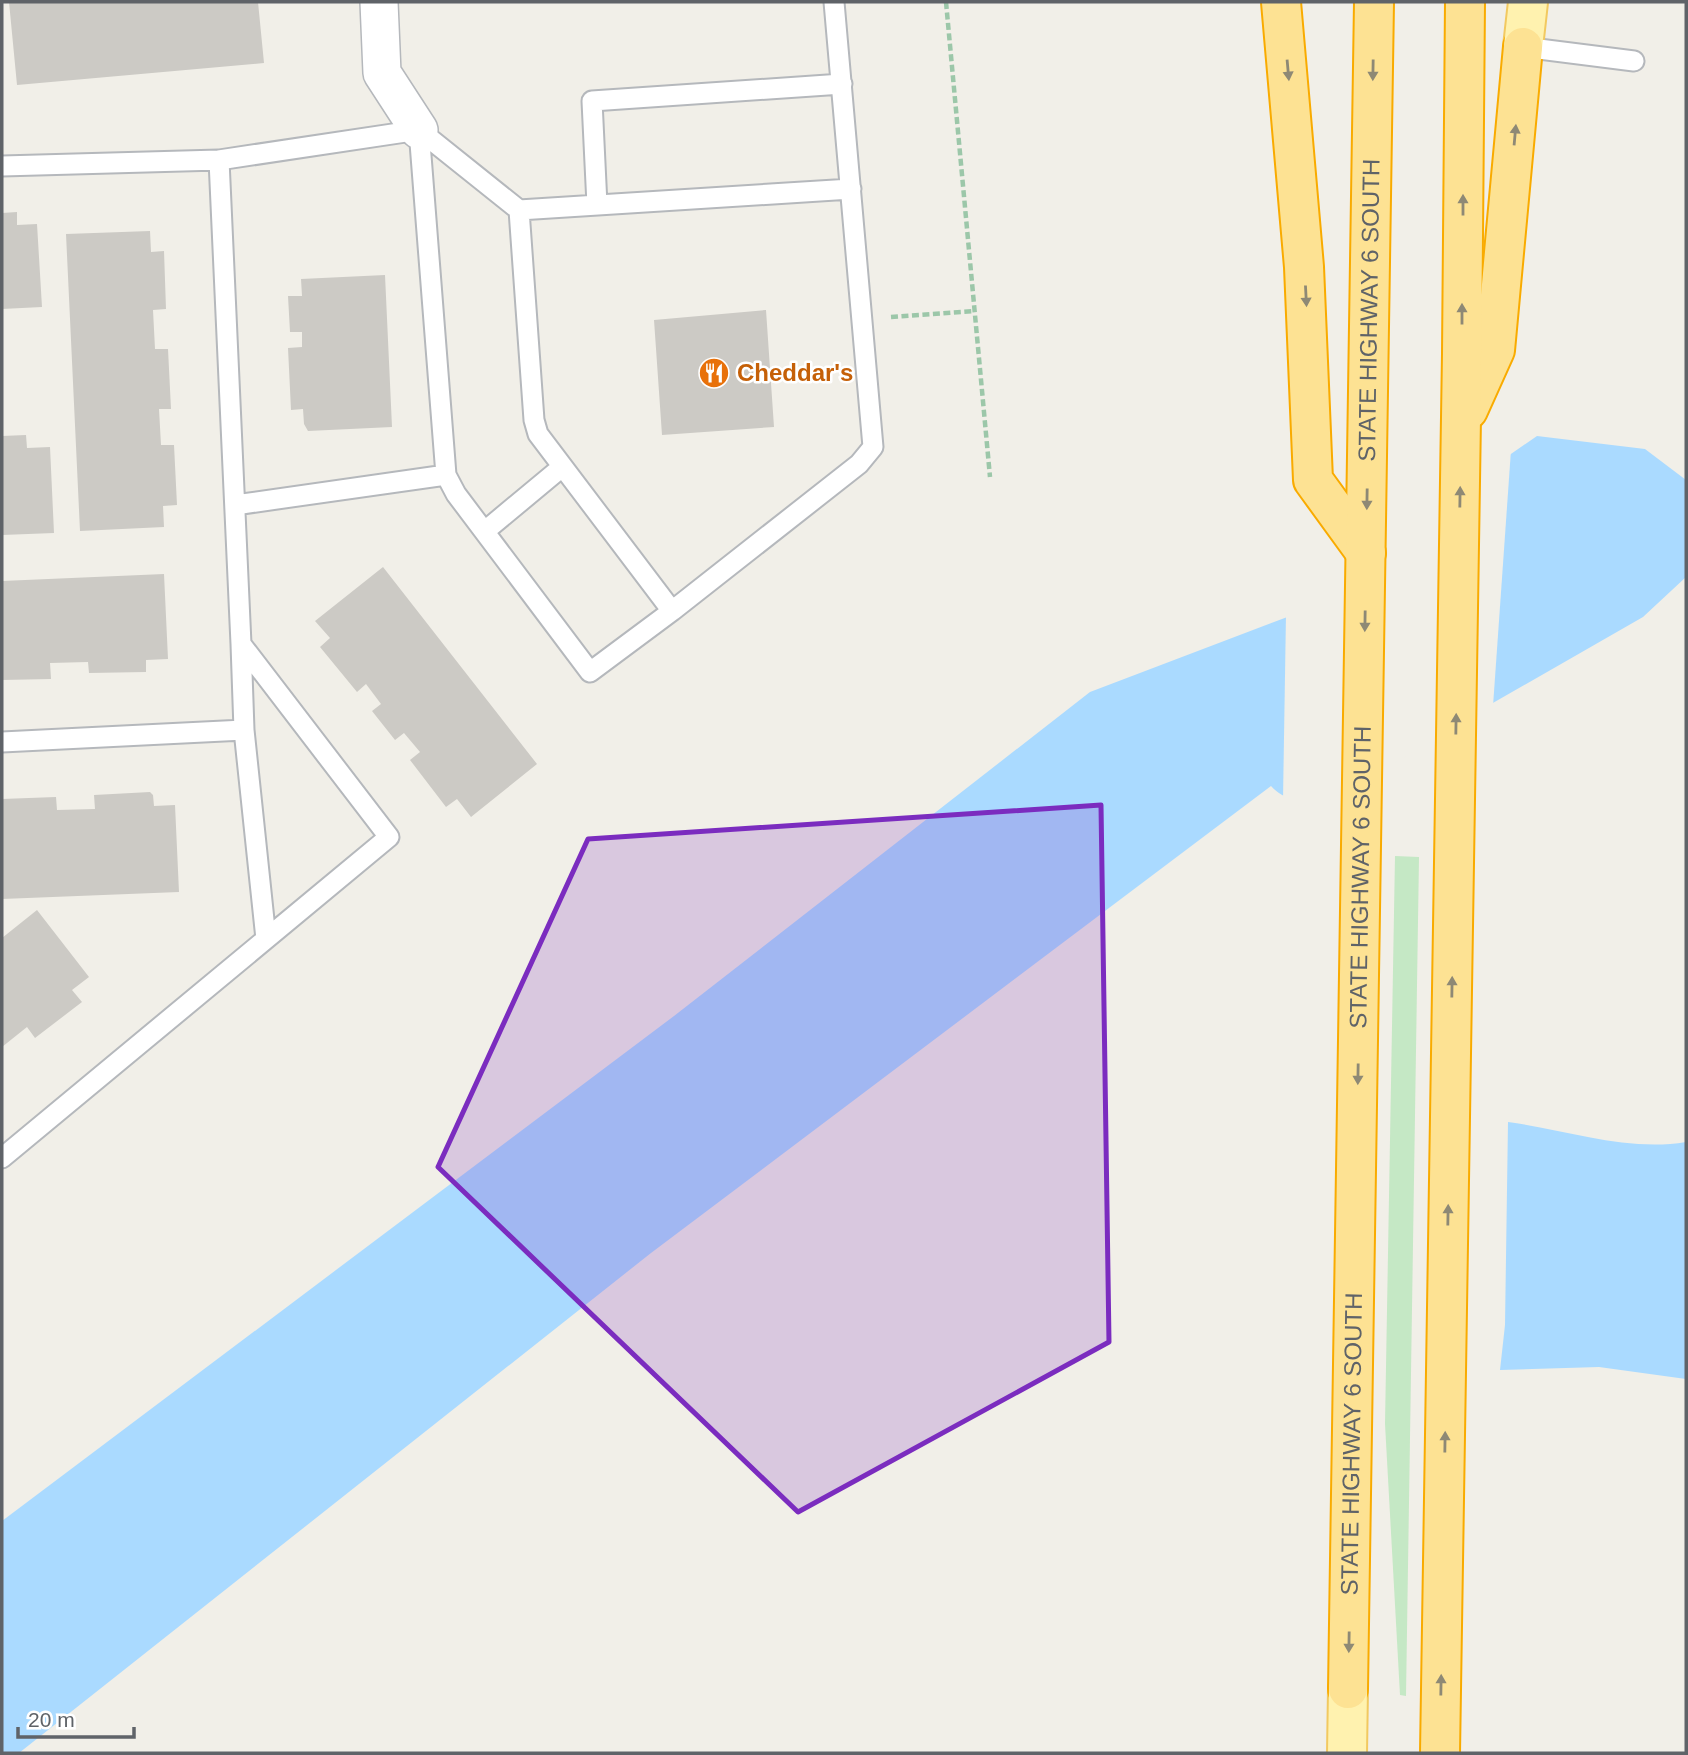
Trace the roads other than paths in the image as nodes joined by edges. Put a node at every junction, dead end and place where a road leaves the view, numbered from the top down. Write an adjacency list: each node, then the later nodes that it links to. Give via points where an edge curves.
1 (379, 2): 10 (street, via 382,72)
2 (834, 2): 9 (lane)
3 (1281, 2): 21 (highway, one-way to 21, via 1304,267 1313,480)
4 (1374, 2): 21 (highway, STATE HIGHWAY 6 SOUTH, one-way to 21)
5 (1465, 2): 16 (highway, one-way to 5)
6 (1528, 2): 7 (main road)
7 (1524, 47): 8 (lane); 16 (highway, one-way to 7, via 1495,350)
8 (1634, 61)
9 (842, 84): 13 (lane); 14 (lane, via 592,101)
10 (419, 130): 11 (lane); 15 (lane); 18 (lane)
11 (219, 160): 12 (lane); 19 (lane)
12 (2, 166)
13 (851, 189): 14 (lane); 22 (lane, via 873,447 859,464)
14 (597, 205): 15 (lane)
15 (519, 210): 17 (lane, via 534,419 538,434)
16 (1461, 428): 30 (highway, one-way to 16)
17 (562, 467): 20 (lane); 22 (lane)
18 (446, 475): 19 (lane); 20 (lane)
19 (235, 505): 23 (lane)
20 (485, 531): 22 (lane, via 590,672)
21 (1366, 553): 28 (highway, STATE HIGHWAY 6 SOUTH, one-way to 28)
22 (672, 611)
23 (241, 643): 24 (lane); 26 (lane, via 389,837)
24 (244, 730): 25 (lane); 26 (lane)
25 (2, 742)
26 (266, 939): 27 (lane)
27 (2, 1158)
28 (1348, 1689): 29 (main road, STATE HIGHWAY 6 SOUTH)
29 (1347, 1753)
30 (1440, 1753)

